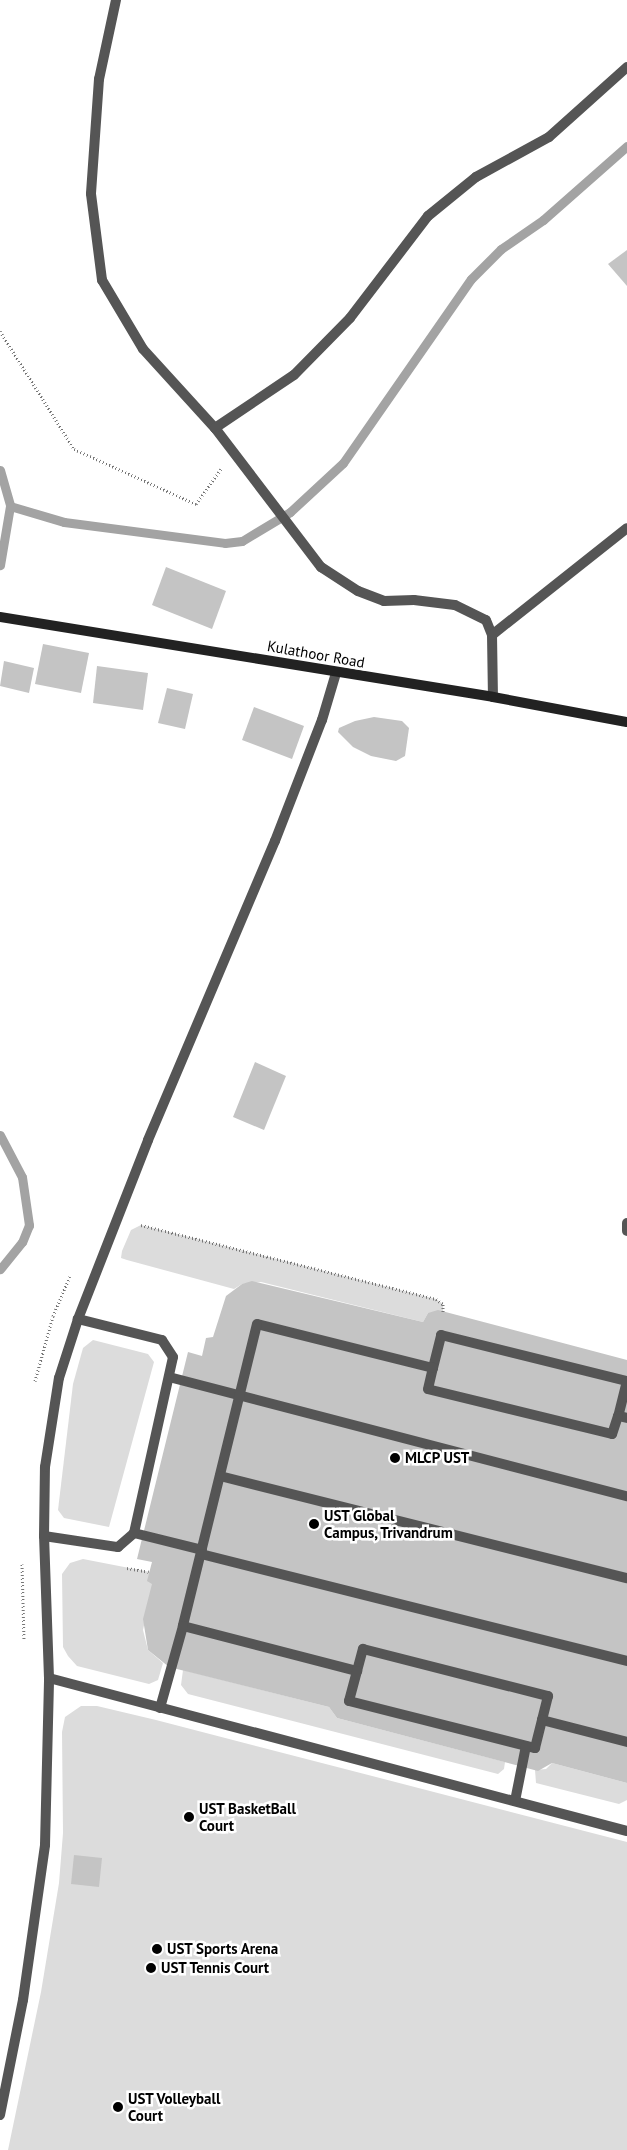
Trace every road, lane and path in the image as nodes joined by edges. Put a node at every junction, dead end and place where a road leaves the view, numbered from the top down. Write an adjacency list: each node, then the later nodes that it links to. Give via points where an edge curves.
1 (116, 0): 4 (street, via 99,79 91,194 102,280 143,349)
2 (627, 67): 4 (street, via 549,137 476,177 428,216 350,318 294,375)
3 (0, 330): 5 (path, via 74,449 196,504)
4 (215, 428): 5 (street)
5 (232, 454): 8 (street, via 321,567 358,591 384,601 414,600 454,605 486,620)
6 (627, 528): 8 (street)
7 (0, 617): 9 (main road, Kulathoor Road)
8 (492, 635): 10 (street)
9 (336, 673): 10 (main road, Kulathoor Road); 16 (street, via 322,720 275,841 148,1140)
10 (493, 697): 11 (main road, Kulathoor Road)
11 (627, 722)
12 (627, 1223): 14 (street)
13 (141, 1225): 15 (path, via 436,1299 443,1304)
14 (627, 1231)
15 (443, 1312)
16 (78, 1319): 18 (street, via 162,1340 173,1357); 24 (street, via 59,1378 45,1467)
17 (433, 1368): 19 (street, via 257,1324); 20 (street, via 428,1389 612,1434); 20 (street, via 442,1335 627,1381)
18 (169, 1377): 19 (street); 23 (street)
19 (240, 1396): 21 (street); 22 (street)
20 (622, 1417)
21 (220, 1476): 25 (street); 28 (street)
22 (627, 1496)
23 (134, 1533): 24 (street, via 118,1547); 25 (street)
24 (44, 1536): 32 (street)
25 (201, 1552): 29 (street); 30 (street)
26 (121, 1566): 27 (path)
27 (149, 1572)
28 (627, 1578)
29 (183, 1626): 31 (street); 33 (street)
30 (627, 1661)
31 (357, 1671): 34 (street, via 362,1649 548,1696); 36 (street, via 349,1701)
32 (49, 1678): 33 (street); 39 (street, via 45,1845 23,2000)
33 (160, 1708): 37 (street)
34 (542, 1720): 35 (street); 36 (street, via 535,1748)
35 (627, 1742)
36 (526, 1746): 37 (street)
37 (515, 1801): 38 (street)
38 (627, 1830)
39 (0, 2115)

